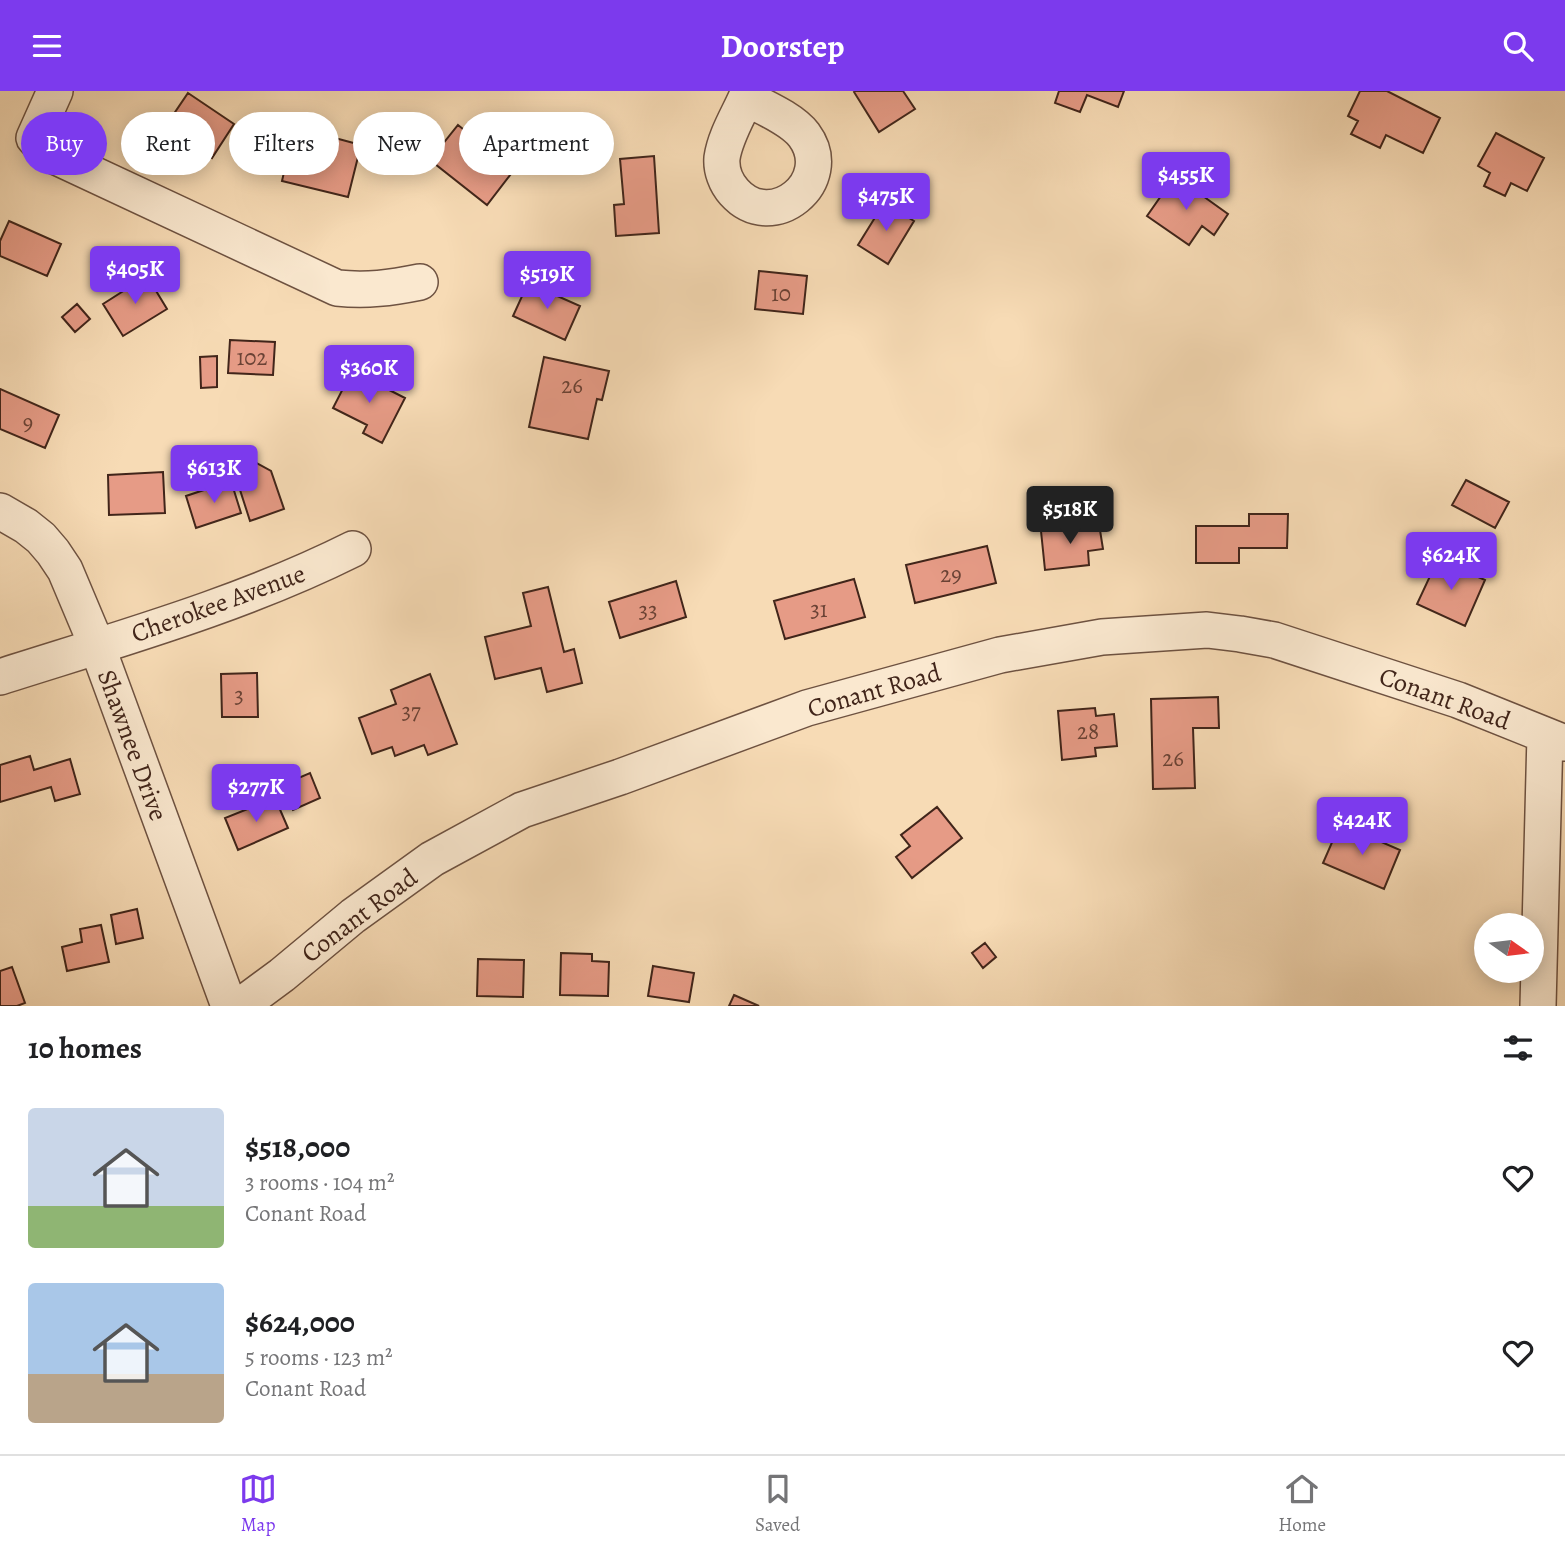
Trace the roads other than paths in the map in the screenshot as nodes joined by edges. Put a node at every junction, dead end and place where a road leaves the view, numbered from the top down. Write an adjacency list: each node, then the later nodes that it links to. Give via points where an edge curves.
1 (55, 91): 2 (street, via 34,138 48,153 337,288 362,291)
2 (420, 282)
3 (0, 511): 5 (street, Shawnee Drive, via 26,526 53,552)
4 (353, 549): 5 (street, Cherokee Avenue, via 296,576)
5 (97, 646): 6 (street, Cherokee Avenue); 8 (street, Shawnee Drive)
6 (0, 677)
7 (1555, 739): 8 (street, Conant Road, via 1445,696 1274,640 1240,634 1207,630 1102,636 1000,655 807,708 522,810 432,859); 9 (street)
8 (240, 1006)
9 (1538, 1006)

